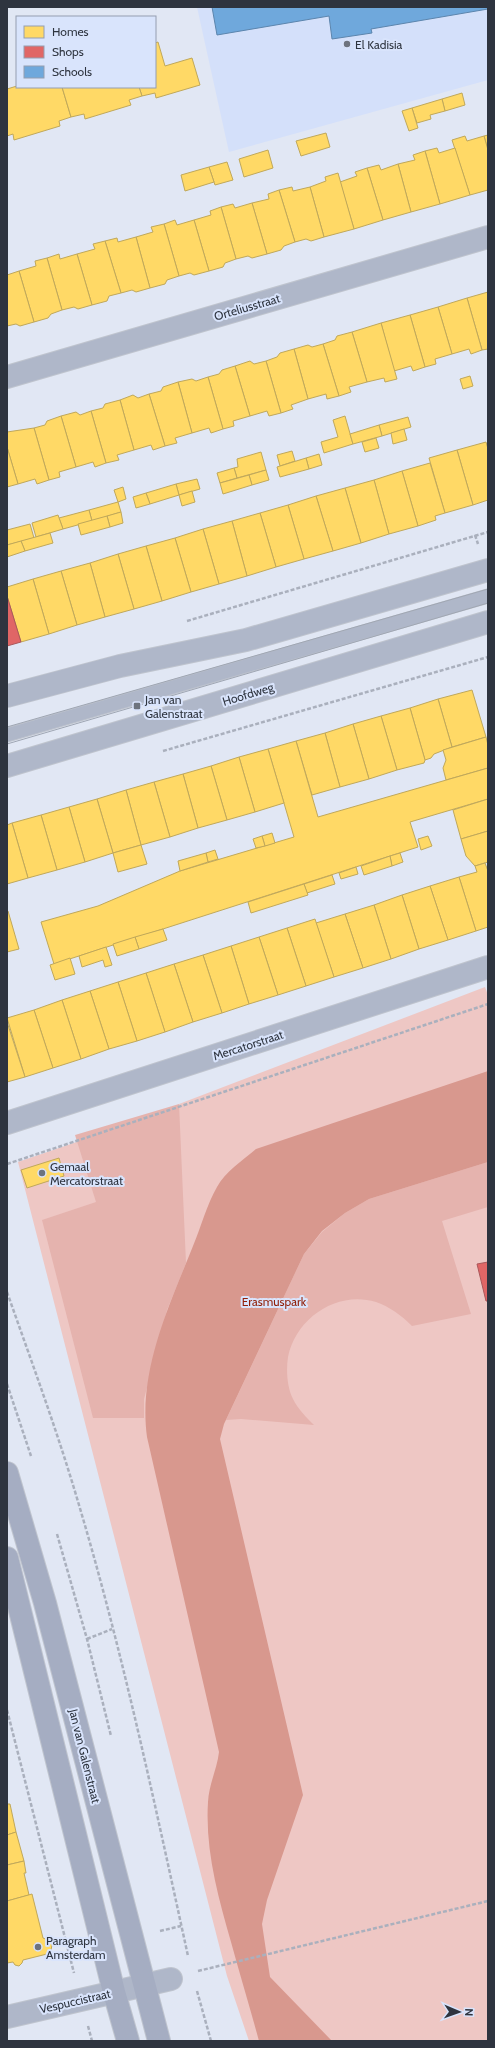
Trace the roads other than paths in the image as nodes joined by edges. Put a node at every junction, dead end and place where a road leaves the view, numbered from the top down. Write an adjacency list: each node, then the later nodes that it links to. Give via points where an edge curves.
1 (488, 236): 2 (street, Orteliusstraat)
2 (7, 377)
3 (487, 573): 6 (street, via 246,640 120,666)
4 (488, 596): 7 (lane)
5 (488, 622): 8 (street, Hoofdweg)
6 (7, 696)
7 (7, 735)
8 (7, 766)
9 (488, 966): 10 (street, Mercatorstraat)
10 (7, 1123)
11 (7, 1473): 14 (main road, Jan van Galenstraat, via 45,1603)
12 (7, 1558): 15 (main road)
13 (171, 1979): 14 (street, Vespuccistraat)
14 (144, 1985): 15 (street, Vespuccistraat); 18 (main road, Jan van Galenstraat)
15 (114, 1992): 16 (street, Vespuccistraat); 17 (main road)
16 (7, 2017)
17 (128, 2041)
18 (159, 2041)

